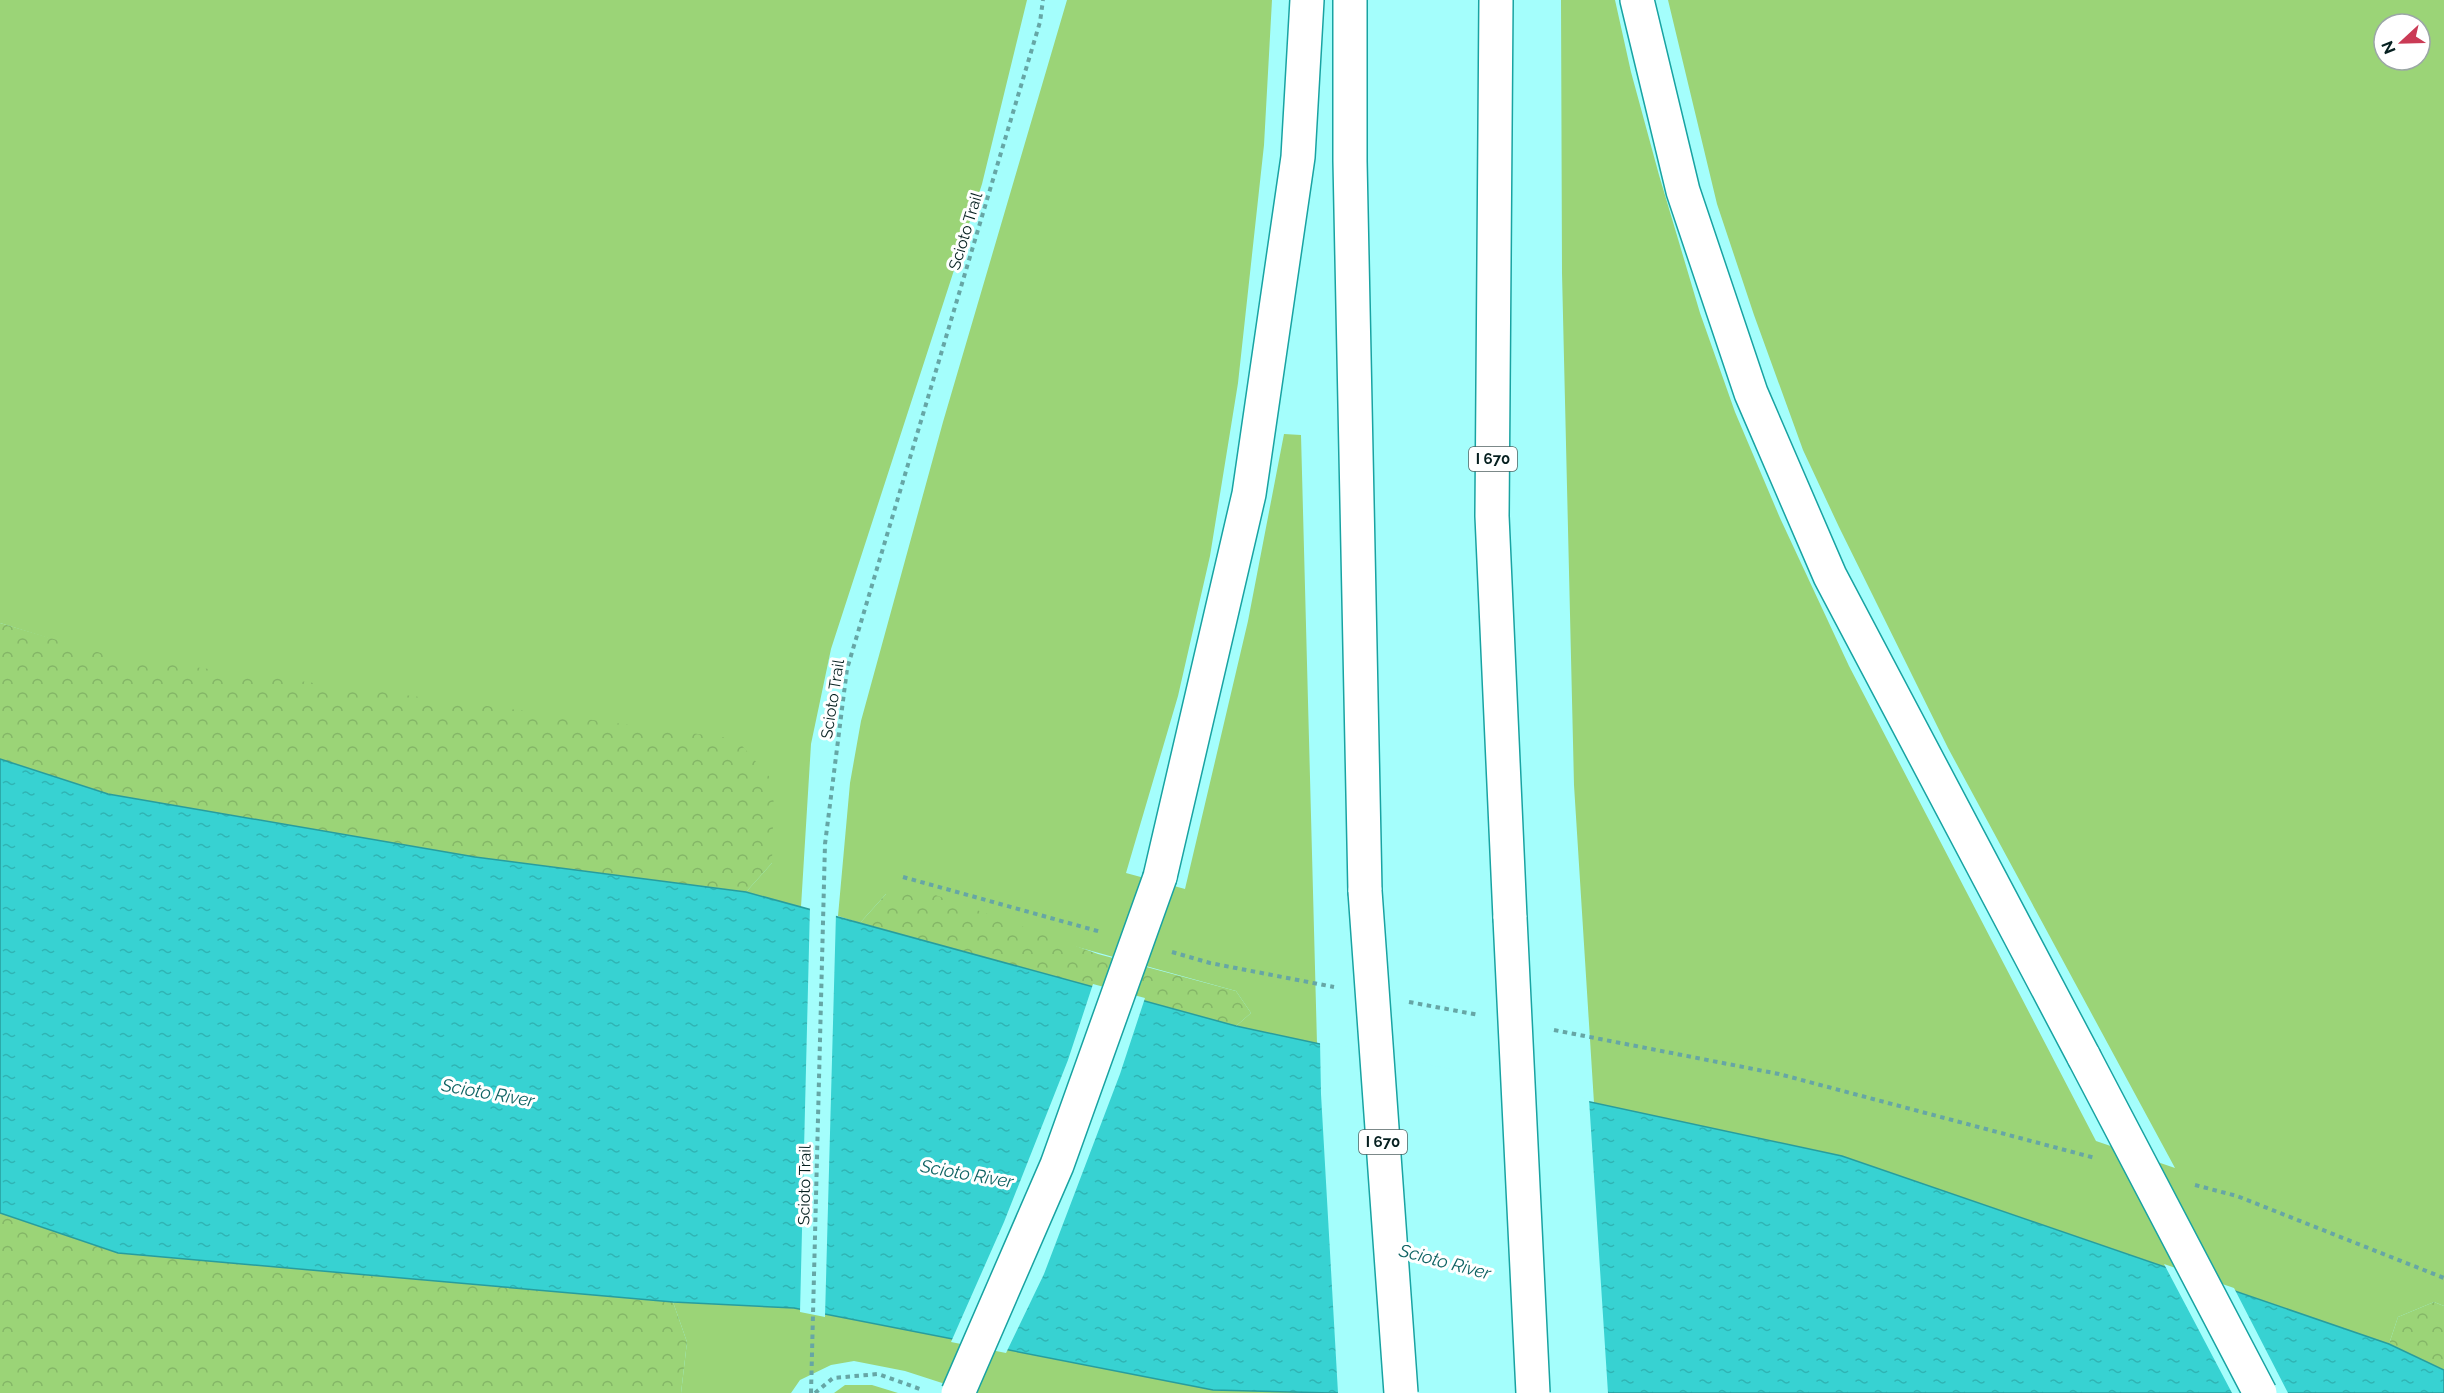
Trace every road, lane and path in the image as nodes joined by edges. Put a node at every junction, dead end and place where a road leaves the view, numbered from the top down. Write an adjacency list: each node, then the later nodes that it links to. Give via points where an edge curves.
1 (1043, 0): 17 (path, Scioto Trail, via 1040,22 847,669 825,844)
2 (1306, 0): 18 (highway, bridge, via 1298,157 1249,494 1160,877 1057,1165)
3 (1350, 0): 19 (highway, I 670, bridge, via 1365,891)
4 (1496, 0): 20 (highway, I 670, bridge, via 1492,516)
5 (1637, 0): 21 (highway, bridge, via 1683,191 1751,393 1830,576)
6 (903, 877): 7 (path)
7 (1108, 934)
8 (1164, 950): 9 (path)
9 (1338, 988)
10 (1407, 1001): 11 (path)
11 (1489, 1017)
12 (1547, 1029): 13 (path, via 1779,1074)
13 (2099, 1160)
14 (2191, 1184): 15 (path, via 2237,1196)
15 (2444, 1278)
16 (921, 1389): 17 (path, Scioto Trail, via 878,1374 833,1378)
17 (813, 1393)
18 (958, 1393)
19 (1401, 1393)
20 (1533, 1393)
21 (2260, 1393)

